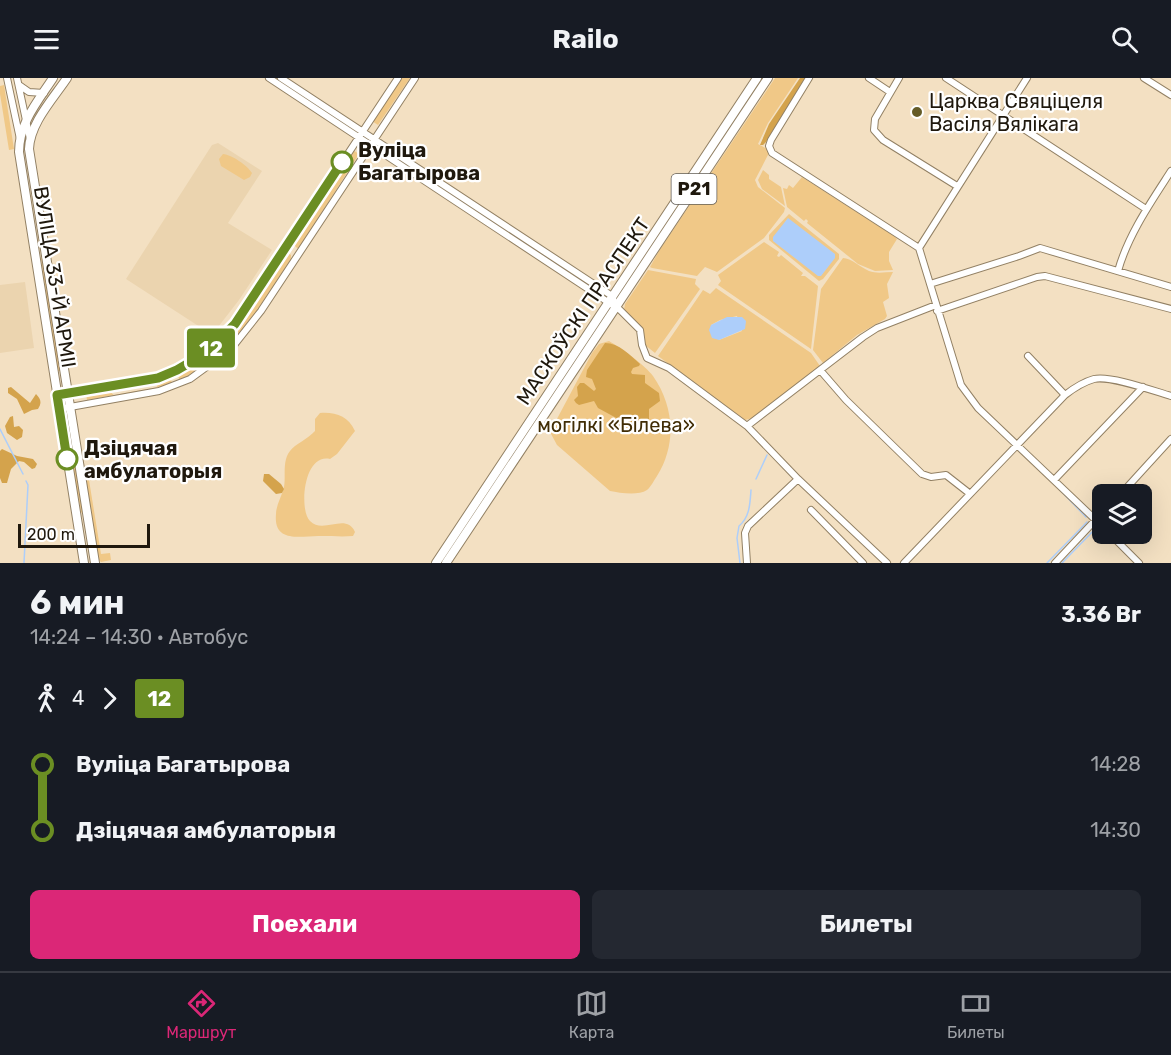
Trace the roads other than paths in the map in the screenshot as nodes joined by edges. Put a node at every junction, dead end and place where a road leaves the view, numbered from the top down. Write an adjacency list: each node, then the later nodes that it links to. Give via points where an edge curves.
1 (8, 78): 27 (street, ВУЛІЦА 33-Й АРМІІ)
2 (53, 78): 19 (main road)
3 (67, 78): 22 (main road)
4 (269, 78): 17 (street)
5 (281, 78): 17 (street)
6 (398, 78): 25 (street)
7 (415, 78): 28 (street)
8 (758, 78): 47 (main road, МАСКОЎСКІ ПРАСПЕКТ / Р21)
9 (768, 78): 47 (main road, МАСКОЎСКІ ПРАСПЕКТ / Р21)
10 (809, 78): 36 (street, via 771,140 772,153)
11 (869, 78): 18 (street)
12 (899, 78): 18 (street)
13 (946, 78): 23 (street)
14 (1027, 78): 23 (street)
15 (1144, 78): 20 (street)
16 (18, 81): 19 (street, ВУЛІЦА 33-Й АРМІІ, via 28,92); 24 (street, ВУЛІЦА 33-Й АРМІІ)
17 (297, 92): 21 (street)
18 (890, 92): 32 (street, via 874,123 878,136)
19 (42, 95): 22 (main road); 24 (main road)
20 (1171, 95)
21 (311, 102): 25 (street); 26 (street)
22 (50, 104): 29 (main road)
23 (1004, 115): 32 (street); 34 (street)
24 (25, 121): 27 (main road); 29 (street, ВУЛІЦА 33-Й АРМІІ)
25 (362, 131): 26 (street); 28 (street)
26 (358, 137): 30 (street); 35 (street)
27 (19, 139): 29 (street); 39 (main road, ВУЛІЦА 33-Й АРМІІ)
28 (375, 139): 30 (street); 33 (street)
29 (30, 140): 37 (main road, ВУЛІЦА 33-Й АРМІІ)
30 (370, 146): 33 (street); 38 (street)
31 (1171, 171): 34 (street)
32 (957, 186): 36 (street)
33 (456, 198): 47 (street)
34 (1146, 208): 44 (street)
35 (291, 240): 38 (street, via 294,249); 40 (street)
36 (919, 248): 45 (street)
37 (46, 249): 39 (main road, via 41,254); 41 (main road, ВУЛІЦА 33-Й АРМІІ)
38 (303, 249): 43 (street)
39 (34, 250): 42 (main road, ВУЛІЦА 33-Й АРМІІ)
40 (282, 253): 43 (street, via 292,252); 51 (street, via 228,332 206,353)
41 (47, 260): 42 (main road, via 41,255); 57 (main road, ВУЛІЦА 33-Й АРМІІ)
42 (36, 261): 58 (main road, ВУЛІЦА 33-Й АРМІІ)
43 (294, 261): 54 (street, via 231,349)
44 (1118, 271): 45 (street, via 1040,248); 46 (street)
45 (930, 284): 48 (street)
46 (1171, 287)
47 (612, 302): 63 (street, via 640,330 646,358 669,368); 66 (main road, МАСКОЎСКІ ПРАСПЕКТ / Р21)
48 (936, 308): 49 (street, via 1045,276); 52 (street, via 877,328); 65 (street, via 961,385 978,408)
49 (1171, 309)
50 (1028, 356): 59 (street)
51 (177, 370): 53 (street); 54 (street, via 175,379)
52 (820, 370): 63 (street); 70 (street, via 922,474 946,475)
53 (166, 375): 55 (street, via 172,378); 57 (street)
54 (183, 383): 55 (street)
55 (170, 387): 61 (street)
56 (1143, 387): 59 (street, via 1096,379); 60 (street); 68 (street)
57 (68, 392): 58 (street); 61 (main road, ВУЛІЦА 33-Й АРМІІ)
58 (57, 395): 62 (main road, ВУЛІЦА 33-Й АРМІІ)
59 (1065, 395): 65 (street)
60 (1171, 396)
61 (71, 407): 62 (street); 71 (main road, ВУЛІЦА 33-Й АРМІІ)
62 (59, 409): 73 (main road, ВУЛІЦА 33-Й АРМІІ)
63 (747, 426): 67 (street)
64 (1171, 439): 69 (street)
65 (1018, 445): 68 (street); 70 (street)
66 (510, 459): 81 (main road, МАСКОЎСКІ ПРАСПЕКТ / Р21); 82 (main road, МАСКОЎСКІ ПРАСПЕКТ / Р21)
67 (798, 479): 83 (street, via 748,526); 85 (street)
68 (1055, 479): 74 (street)
69 (1130, 484)
70 (969, 493): 86 (street)
71 (87, 509): 73 (main road, via 82,515); 75 (main road, ВУЛІЦА 33-Й АРМІІ)
72 (811, 510): 84 (street)
73 (75, 512): 76 (main road, ВУЛІЦА 33-Й АРМІІ)
74 (1092, 516)
75 (88, 521): 76 (main road, via 82,517); 80 (main road, ВУЛІЦА 33-Й АРМІІ)
76 (77, 522): 79 (main road, ВУЛІЦА 33-Й АРМІІ)
77 (1092, 524): 87 (street)
78 (1120, 544): 88 (street)
79 (84, 563)
80 (95, 563)
81 (436, 563)
82 (446, 563)
83 (747, 563)
84 (863, 563)
85 (887, 563)
86 (904, 563)
87 (1055, 563)
88 (1139, 563)

